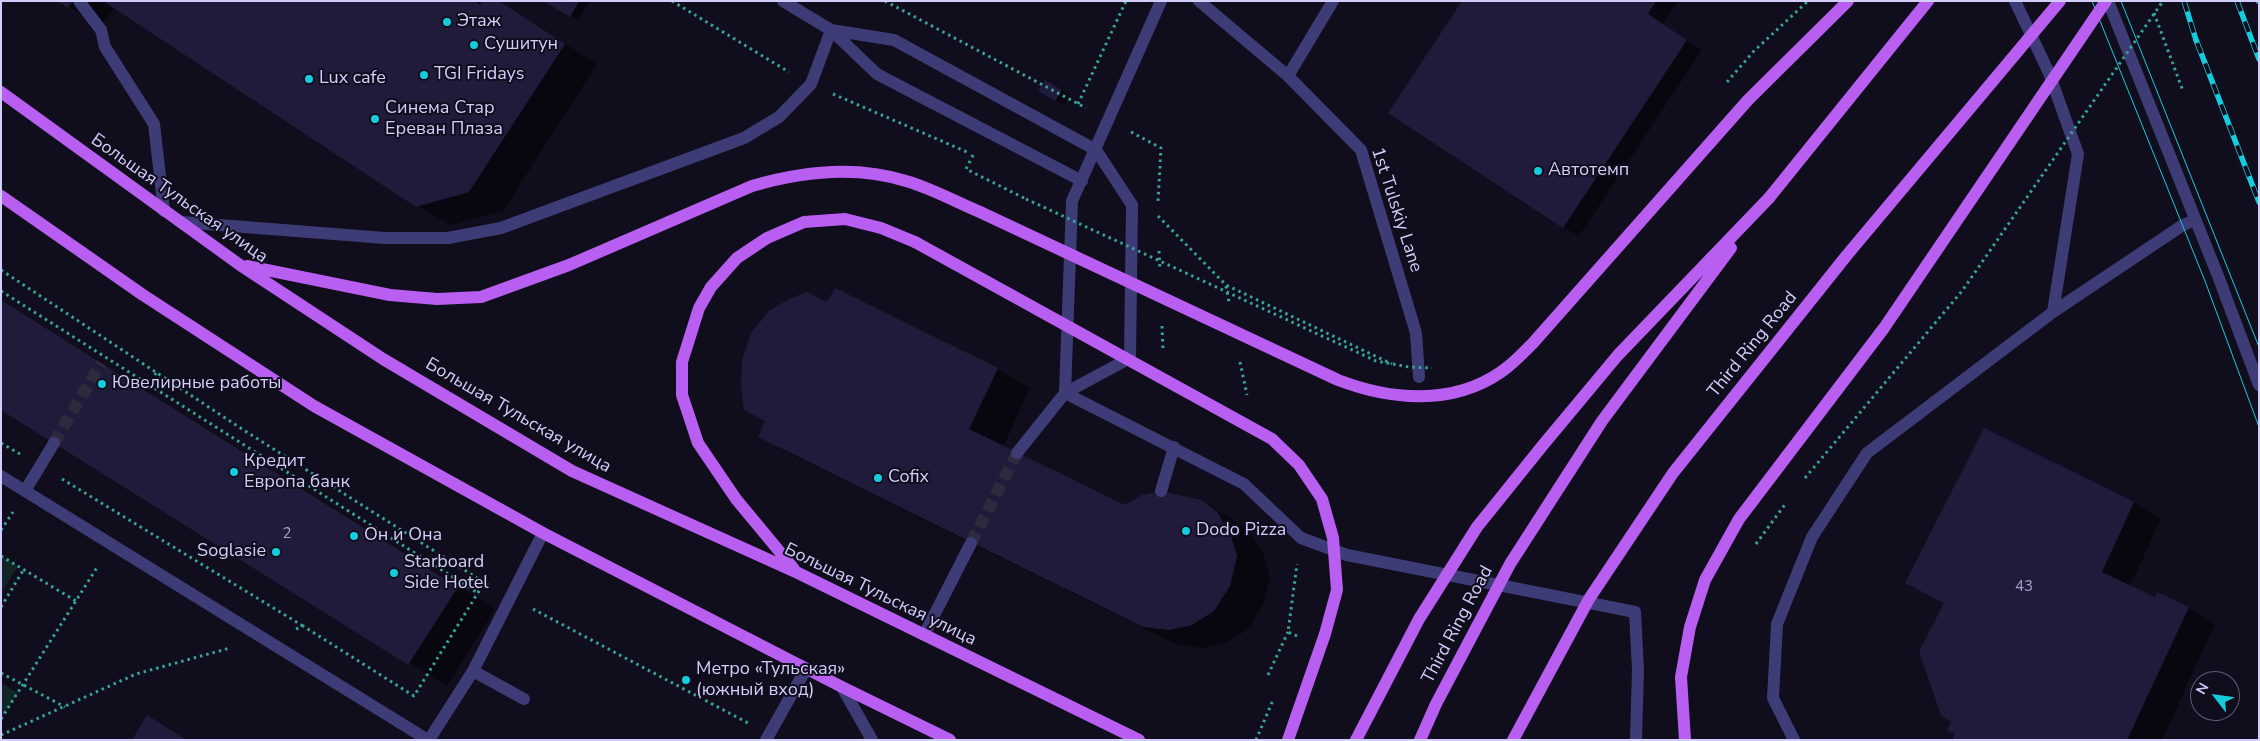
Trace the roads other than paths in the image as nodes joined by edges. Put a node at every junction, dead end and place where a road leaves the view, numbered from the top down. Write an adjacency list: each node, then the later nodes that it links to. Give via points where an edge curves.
1 (79, 1): 18 (street, via 101,30 105,47 154,124)
2 (783, 1): 11 (street)
3 (1161, 1): 14 (street)
4 (1199, 1): 12 (street, 1st Tulskiy Lane)
5 (1333, 1): 12 (street)
6 (1848, 1): 21 (main road, bridge, via 1748,100 1533,343 1501,372 1464,389 1430,396 1394,396 1365,391 907,181 840,170 776,179 752,186 569,265 481,297 436,299 390,295)
7 (1928, 1): 17 (main road, Third Ring Road)
8 (2015, 1): 22 (street, via 2049,74 2078,154)
9 (2060, 1): 48 (main road, Third Ring Road, bridge, via 1847,255 1673,473 1589,599)
10 (2107, 1): 19 (street); 50 (main road, bridge, via 1884,328 1739,519 1705,580 1690,627 1681,676)
11 (831, 30): 14 (street, via 894,40); 15 (street, via 877,74); 20 (street, via 811,84 779,117 744,138 501,228 448,238 385,238)
12 (1288, 76): 23 (street, 1st Tulskiy Lane, via 1360,150 1416,333)
13 (1, 92): 18 (main road, Большая Тульская улица)
14 (1096, 150): 15 (street); 25 (street, via 1132,205 1130,358)
15 (1082, 181): 25 (street, via 1072,201)
16 (1, 196): 32 (main road, via 143,295 314,406)
17 (1769, 198): 46 (main road, bridge, via 1618,355 1477,527 1418,619); 47 (main road, Third Ring Road, bridge, via 1602,420 1510,564)
18 (164, 211): 20 (main road, Большая Тульская улица)
19 (2195, 220): 22 (street); 24 (street)
20 (181, 222): 21 (main road, Большая Тульская улица)
21 (240, 265): 34 (main road, Большая Тульская улица, via 383,359 572,471)
22 (2053, 312): 51 (street, via 1867,453 1812,537 1777,624 1773,698)
23 (1419, 377)
24 (2259, 385)
25 (1065, 393): 27 (street); 28 (street)
26 (54, 443): 30 (street)
27 (1174, 448): 31 (street); 49 (street, via 1244,484 1301,538 1347,555 1635,612 1638,670)
28 (1017, 453)
29 (1, 476): 30 (street)
30 (25, 491): 40 (street)
31 (1161, 491)
32 (543, 533): 36 (main road); 37 (street)
33 (971, 543): 35 (street)
34 (798, 573): 35 (main road, Большая Тульская улица); 45 (main road, bridge, via 736,499 698,444 682,395 682,362 699,308 711,287 737,258 767,238 804,222 845,219 881,228 915,242 1272,439 1299,465 1322,499 1333,538 1337,590)
35 (924, 635): 44 (main road, Большая Тульская улица)
36 (806, 669): 38 (main road); 41 (street)
37 (472, 671): 39 (street); 40 (street)
38 (842, 687): 42 (street); 43 (main road)
39 (524, 700)
40 (429, 740)
41 (766, 740)
42 (872, 740)
43 (950, 740)
44 (1139, 740)
45 (1288, 740)
46 (1356, 740)
47 (1420, 740)
48 (1513, 740)
49 (1636, 740)
50 (1686, 740)
51 (1794, 740)

